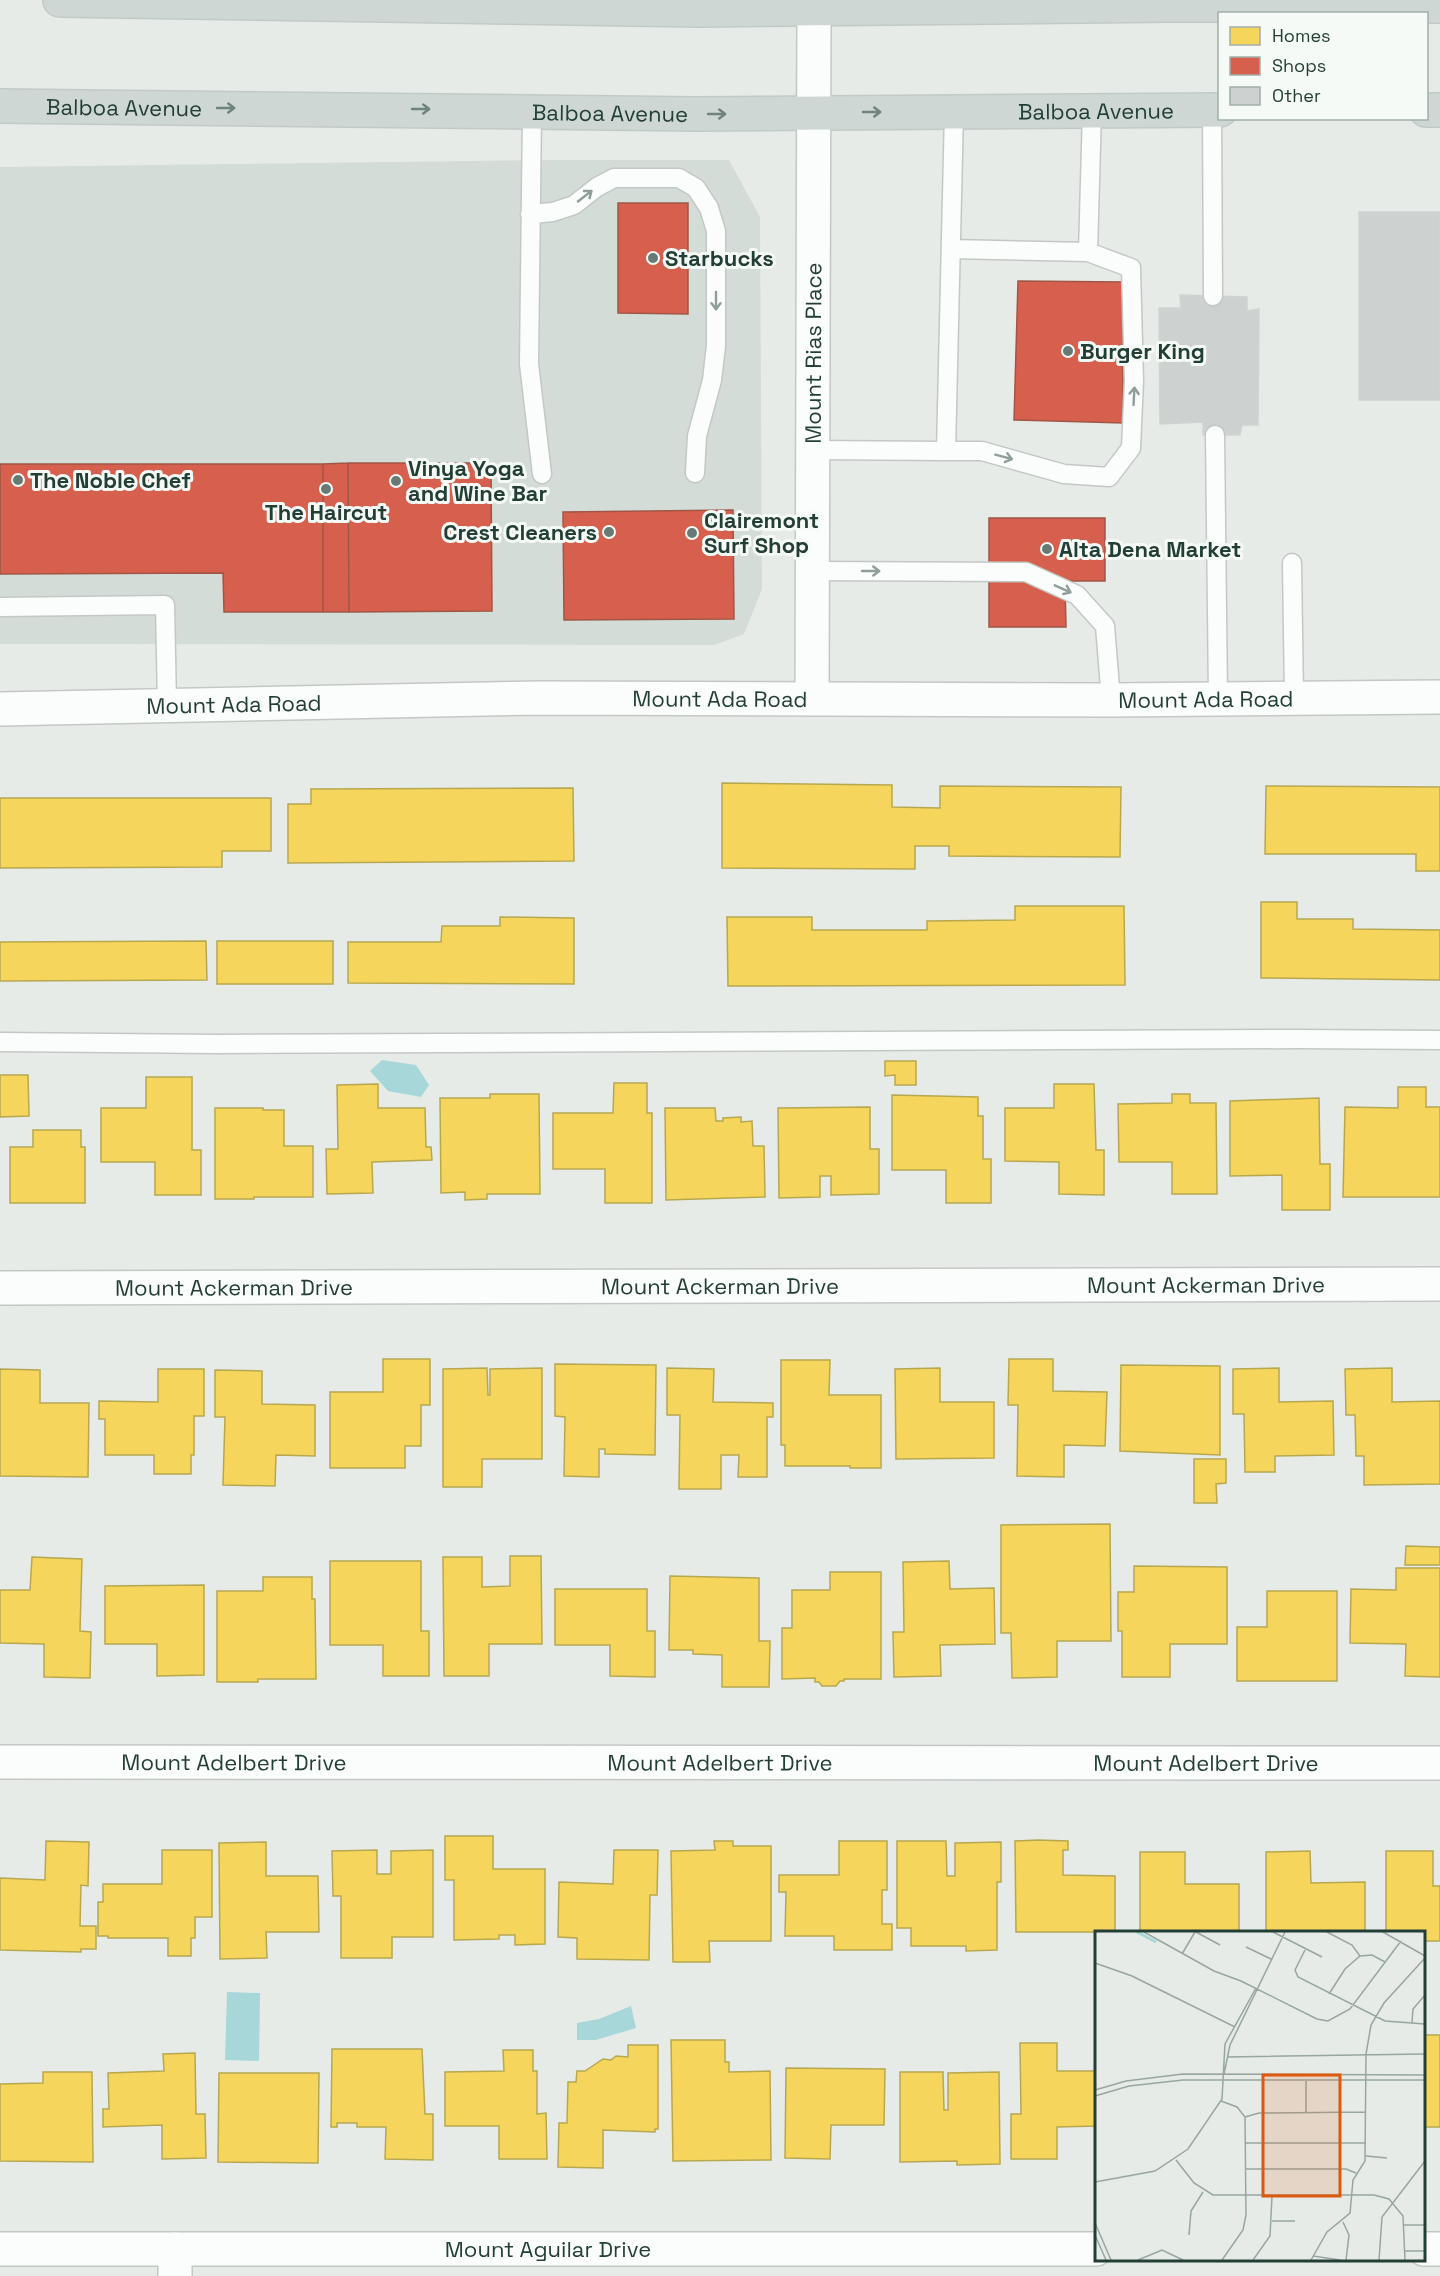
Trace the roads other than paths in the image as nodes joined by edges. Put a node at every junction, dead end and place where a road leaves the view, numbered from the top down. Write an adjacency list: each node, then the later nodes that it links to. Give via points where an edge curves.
1 (60, 0): 3 (main road, via 699,10)
2 (1440, 6): 3 (main road)
3 (814, 8): 9 (street, Mount Rias Place)
4 (0, 106): 5 (main road, Balboa Avenue, one-way to 5)
5 (532, 110): 9 (main road, Balboa Avenue, one-way to 9); 10 (lane)
6 (1092, 110): 7 (main road, Balboa Avenue); 8 (main road, Balboa Avenue); 12 (lane)
7 (1216, 110): 13 (lane)
8 (954, 111): 9 (main road, Balboa Avenue, one-way to 8); 11 (lane)
9 (814, 112): 15 (street, Mount Rias Place)
10 (530, 214): 17 (lane, one-way to 17, via 574,205 614,178 680,178 696,188 709,208 716,231 716,346 712,380 697,436); 18 (lane, via 529,364)
11 (951, 249): 12 (lane); 16 (lane)
12 (1088, 252): 16 (lane, one-way to 12, via 982,451 1064,474 1109,477 1131,448 1131,268)
13 (1213, 296)
14 (1215, 435): 25 (lane)
15 (813, 450): 16 (lane); 20 (street, Mount Rias Place)
16 (946, 450)
17 (695, 473)
18 (543, 474)
19 (1292, 563): 24 (lane)
20 (813, 571): 23 (street, Mount Rias Place); 26 (lane, one-way to 26, via 1026,572 1077,595 1105,626)
21 (0, 607): 27 (lane, via 165,605)
22 (1440, 697): 24 (street, Mount Ada Road)
23 (812, 698): 26 (street, Mount Ada Road); 27 (street, Mount Ada Road)
24 (1294, 698): 25 (street, Mount Ada Road)
25 (1218, 699): 26 (street, Mount Ada Road)
26 (1111, 700)
27 (167, 705): 28 (street, Mount Ada Road)
28 (0, 709)
29 (1440, 1040): 30 (lane)
30 (0, 1042)
31 (1440, 1284): 32 (street, Mount Ackerman Drive)
32 (0, 1288)
33 (0, 1762): 34 (street, Mount Adelbert Drive)
34 (1440, 1763)
35 (0, 2249): 37 (street, Mount Aguilar Drive)
36 (1095, 2249): 37 (street, Mount Aguilar Drive)
37 (175, 2262)

